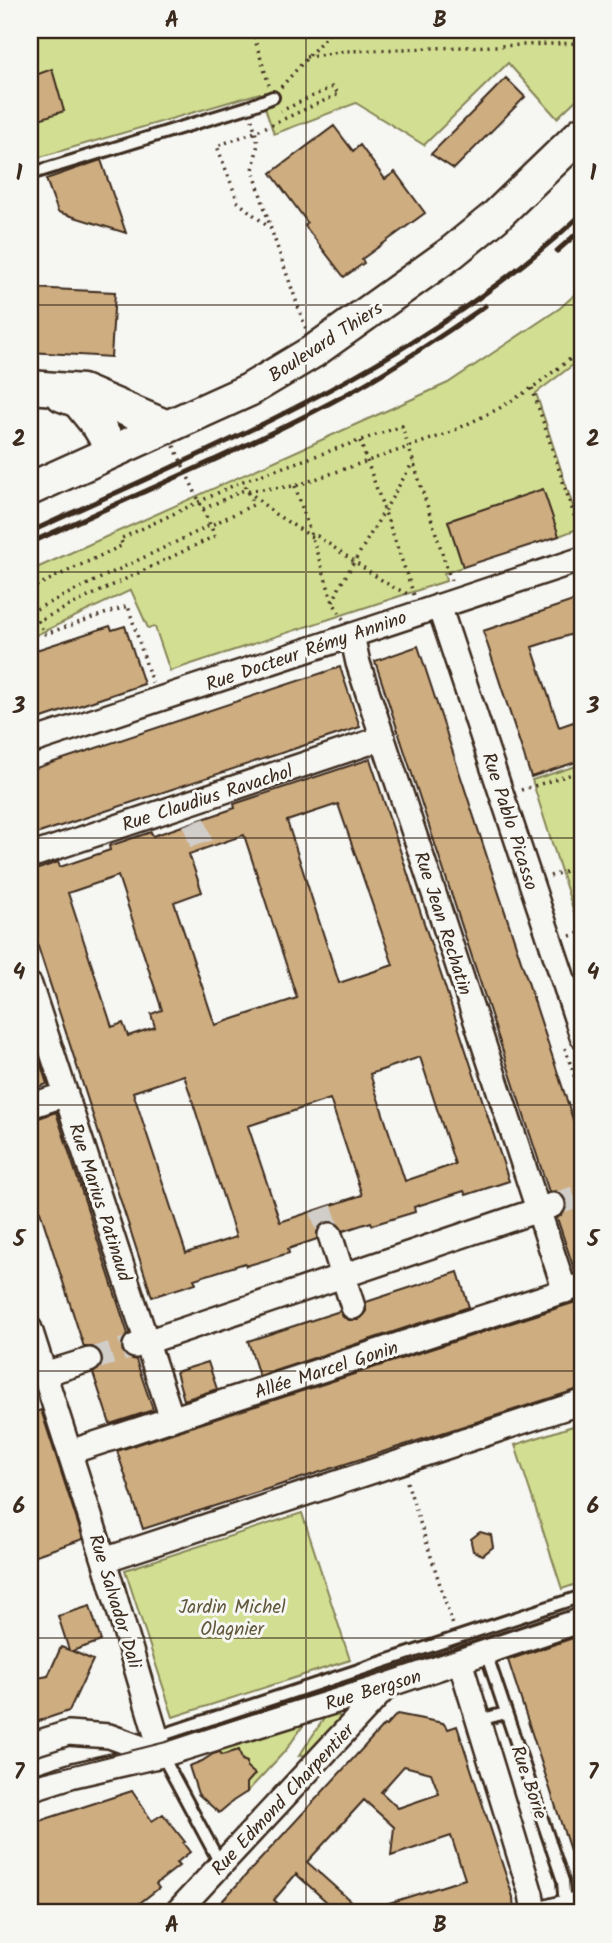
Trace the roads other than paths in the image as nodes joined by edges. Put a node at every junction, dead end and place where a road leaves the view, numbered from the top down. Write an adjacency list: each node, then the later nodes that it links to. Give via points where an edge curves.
1 (273, 97): 3 (lane)
2 (582, 133): 5 (main road, Boulevard Thiers, via 495,217 399,292 314,351)
3 (30, 174)
4 (35, 388): 5 (main road, via 82,391); 6 (main road, via 78,401)
5 (169, 436): 6 (main road, Boulevard Thiers)
6 (113, 451): 7 (main road, Boulevard Thiers)
7 (30, 489)
8 (582, 559): 9 (street, Rue Docteur Rémy Annino)
9 (449, 603): 10 (street, Rue Docteur Rémy Annino); 15 (street, Rue Pablo Picasso, via 503,796)
10 (352, 635): 11 (street, Rue Jean Rechatin); 12 (street, Rue Docteur Rémy Annino)
11 (383, 738): 13 (street, Rue Claudius Ravachol, via 191,813); 18 (street, Rue Jean Rechatin)
12 (30, 742)
13 (30, 856)
14 (30, 985): 16 (street, Rue Marius Patinaud)
15 (582, 1036)
16 (66, 1094): 17 (street); 24 (street, Rue Marius Patinaud)
17 (30, 1106)
18 (546, 1208): 20 (street); 21 (street, Rue Jean Rechatin)
19 (330, 1235): 20 (street)
20 (343, 1276): 22 (street); 24 (street)
21 (574, 1288): 28 (street, Allée Marcel Gonin, via 367,1349)
22 (353, 1307)
23 (30, 1329): 26 (street, Rue Salvador Dali)
24 (140, 1345): 28 (street, Rue Marius Patinaud)
25 (89, 1360): 26 (street)
26 (44, 1374): 29 (street, Rue Salvador Dali)
27 (582, 1402): 30 (street)
28 (172, 1419): 29 (street, Allée Marcel Gonin)
29 (70, 1452): 30 (street, Rue Salvador Dali)
30 (104, 1560): 39 (street, Rue Salvador Dali)
31 (582, 1596): 39 (lane)
32 (582, 1620): 33 (street, Rue Bergson)
33 (486, 1653): 34 (street, Rue Bergson); 36 (lane, Rue Borie)
34 (460, 1661): 35 (street, Rue Bergson); 37 (street, Rue Borie)
35 (388, 1685): 39 (street, Rue Bergson); 41 (street, Rue Edmond Charpentier)
36 (506, 1713): 37 (lane); 42 (lane, Rue Borie, via 563,1881)
37 (479, 1720): 44 (street, Rue Borie)
38 (30, 1745): 39 (street, via 68,1733)
39 (159, 1746): 40 (street, Rue Bergson); 41 (lane, Rue Salvador Dali)
40 (30, 1789)
41 (221, 1865): 43 (street, Rue Edmond Charpentier)
42 (564, 1909)
43 (176, 1913)
44 (534, 1913)

